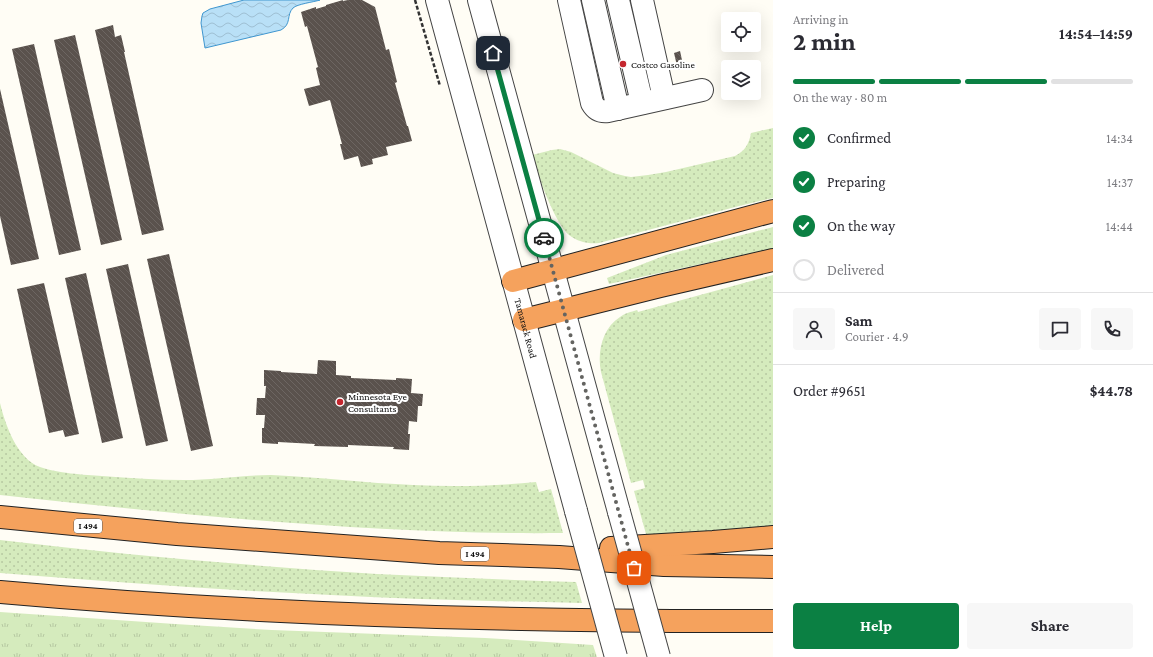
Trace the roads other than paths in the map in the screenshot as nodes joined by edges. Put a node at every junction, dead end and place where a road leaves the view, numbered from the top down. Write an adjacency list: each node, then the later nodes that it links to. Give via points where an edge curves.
1 (437, 0): 14 (street, Tamarack Road)
2 (479, 0): 13 (street)
3 (569, 0): 10 (street, via 594,106 601,111)
4 (593, 0): 10 (street)
5 (618, 0): 9 (street)
6 (642, 0): 8 (street)
7 (702, 90): 8 (street)
8 (664, 98): 9 (street)
9 (642, 103): 10 (street)
10 (618, 109)
11 (773, 211): 13 (highway)
12 (773, 260): 15 (highway)
13 (553, 270): 14 (highway); 15 (street)
14 (513, 280): 16 (street, Tamarack Road)
15 (564, 309): 16 (highway); 26 (street, bridge)
16 (524, 320): 25 (street, Tamarack Road, bridge)
17 (0, 517): 19 (highway, I 494, via 247,540)
18 (773, 537): 19 (highway)
19 (498, 555): 20 (highway, I 494, via 664,565)
20 (773, 567)
21 (0, 592): 22 (highway, via 323,613)
22 (683, 621): 23 (highway); 24 (highway)
23 (773, 621)
24 (773, 628)
25 (616, 657)
26 (659, 657)

